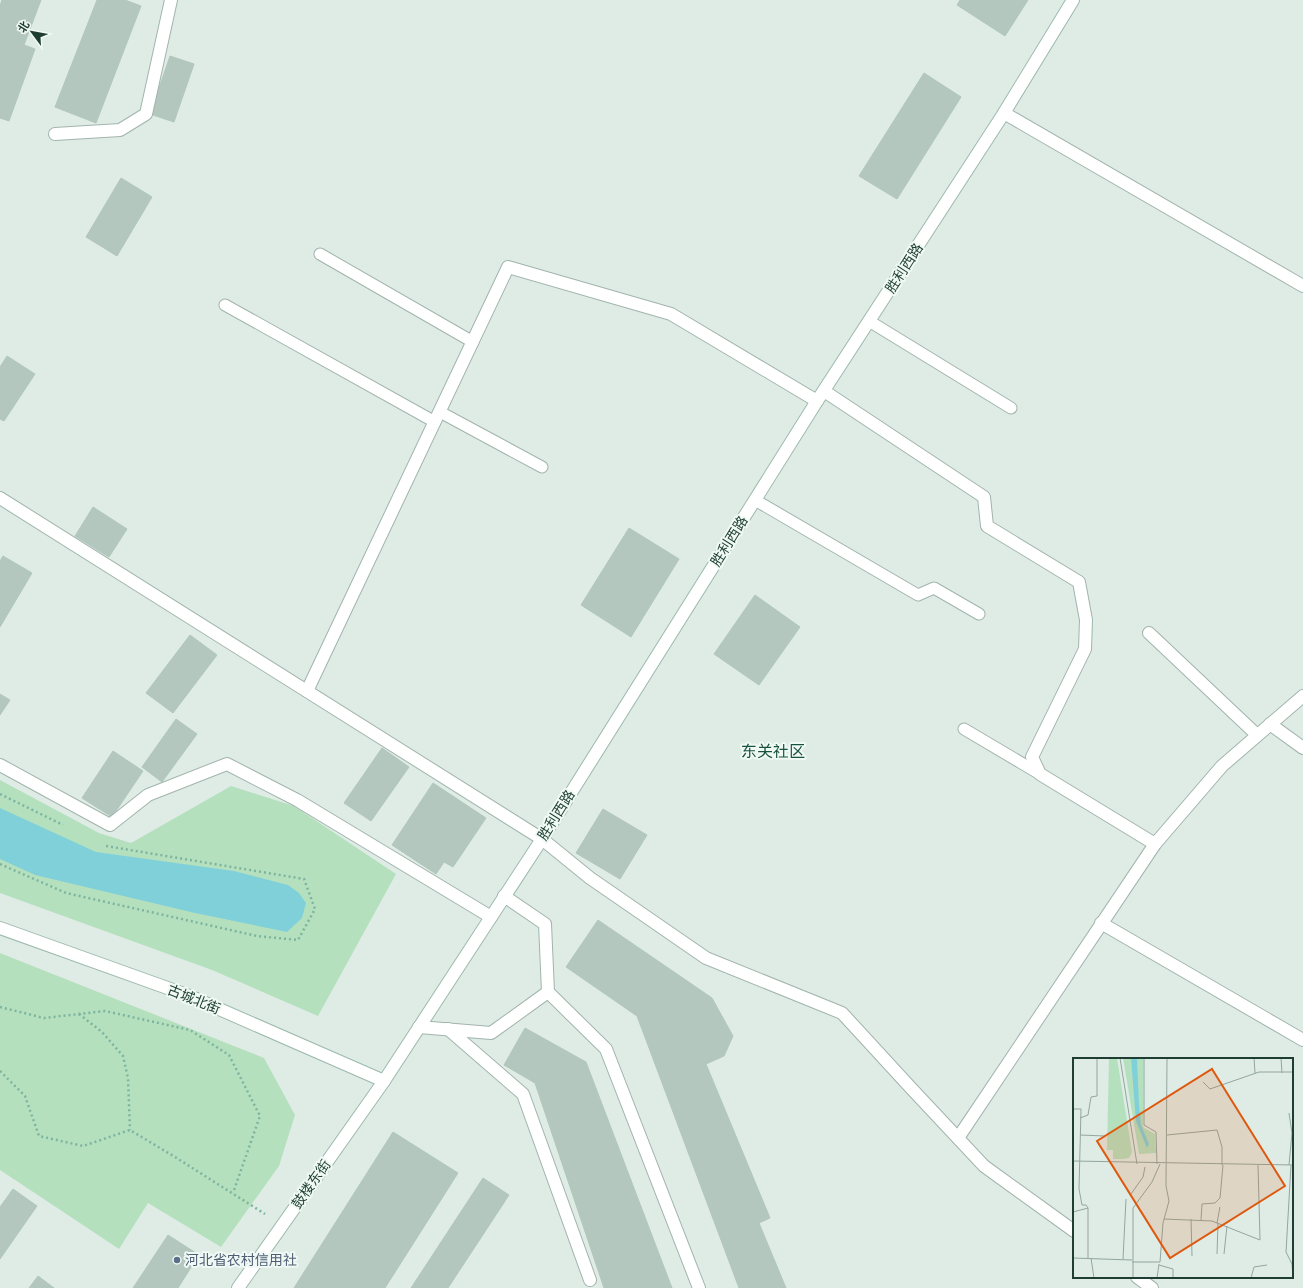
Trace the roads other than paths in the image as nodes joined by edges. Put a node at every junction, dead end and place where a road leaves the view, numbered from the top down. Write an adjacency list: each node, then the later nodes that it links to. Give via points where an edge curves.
1 (171, 0): 4 (street, via 146,114 120,130)
2 (1073, 0): 3 (street, 胜利西路)
3 (1004, 113): 6 (street); 8 (street, 胜利西路)
4 (55, 134)
5 (320, 254): 9 (lane)
6 (1303, 286)
7 (225, 306): 13 (lane)
8 (869, 321): 10 (street, 胜利西路); 12 (lane)
9 (473, 342): 11 (street, via 508,267 671,314); 13 (street)
10 (824, 391): 11 (street, 胜利西路); 26 (street, via 984,497 987,526 1079,582 1086,620 1085,649 1032,757)
11 (817, 401): 16 (street, 胜利西路)
12 (1011, 408)
13 (437, 417): 14 (lane); 19 (street)
14 (542, 467)
15 (0, 498): 19 (street)
16 (755, 500): 17 (lane, via 918,595 934,588); 27 (street, 胜利西路)
17 (979, 614)
18 (1149, 633): 23 (street)
19 (307, 691): 27 (street)
20 (1303, 696): 21 (street)
21 (1270, 724): 23 (street); 24 (street)
22 (964, 729): 26 (lane)
23 (1257, 735): 28 (street, via 1222,766)
24 (1303, 748)
25 (0, 765): 30 (street, via 110,825 148,794 227,764 297,800)
26 (1040, 774): 28 (street)
27 (542, 839): 29 (street, 胜利西路); 38 (street, via 590,878 706,958 842,1013)
28 (1155, 844): 31 (street)
29 (504, 896): 30 (street, 胜利西路); 33 (street, via 545,924)
30 (491, 917): 34 (street, 胜利西路)
31 (1101, 923): 36 (street); 38 (street)
32 (0, 928): 37 (street, 古城北街, via 187,995)
33 (548, 992): 35 (street, via 491,1033); 43 (street, via 606,1049)
34 (419, 1027): 35 (street); 37 (street, 胜利西路)
35 (448, 1029): 41 (street, via 522,1094)
36 (1303, 1040)
37 (384, 1081): 42 (street, 鼓楼东街)
38 (958, 1138): 39 (street, via 984,1166)
39 (1073, 1230)
40 (1138, 1278): 44 (street)
41 (590, 1280)
42 (238, 1288)
43 (698, 1288)
44 (1152, 1288)

